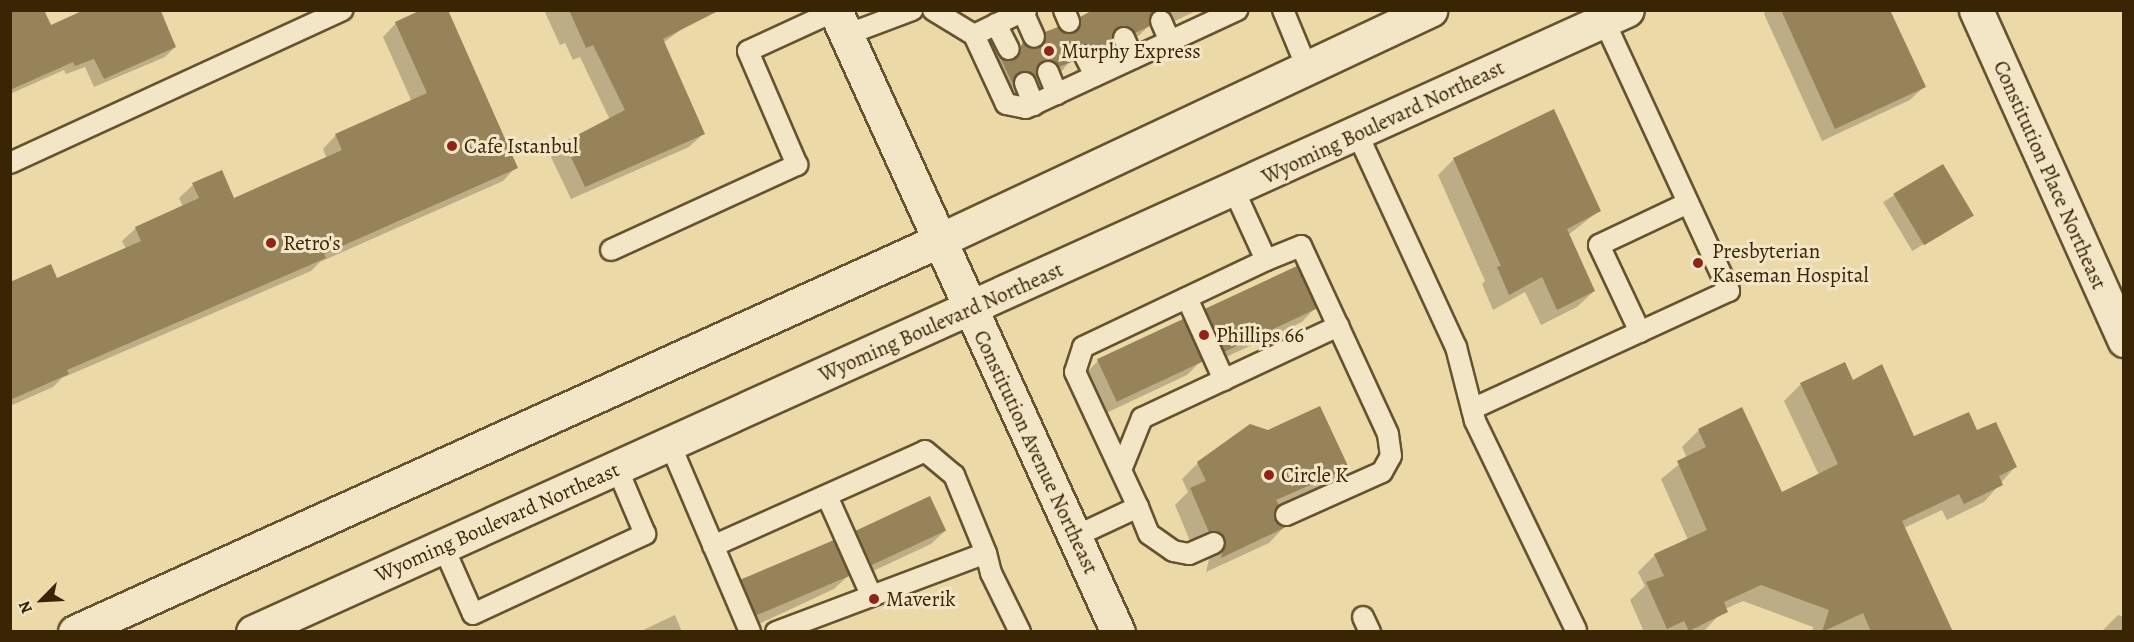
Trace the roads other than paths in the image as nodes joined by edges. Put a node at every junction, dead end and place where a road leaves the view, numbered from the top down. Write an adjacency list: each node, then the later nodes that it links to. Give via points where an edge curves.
1 (342, 10): 28 (lane)
2 (912, 10): 12 (lane)
3 (933, 10): 14 (lane)
4 (1283, 10): 21 (lane)
5 (1976, 10): 38 (main road, Constitution Place Northeast)
6 (1024, 11): 13 (lane); 15 (lane)
7 (1235, 11): 10 (lane)
8 (1423, 12): 21 (main road)
9 (1615, 16): 27 (main road, Wyoming Boulevard Northeast); 30 (lane)
10 (1202, 18): 17 (lane)
11 (1161, 21): 17 (lane)
12 (841, 23): 31 (main road, Constitution Avenue Northeast); 32 (lane, via 748,51 797,165)
13 (996, 24): 14 (lane); 18 (lane)
14 (974, 35): 26 (lane, via 1006,104 1026,108)
15 (1034, 37)
16 (1124, 38): 20 (lane)
17 (1170, 41): 20 (lane)
18 (1009, 49)
19 (1085, 56): 23 (lane)
20 (1133, 58): 23 (lane)
21 (1307, 68): 31 (main road)
22 (1048, 72): 25 (lane)
23 (1095, 76): 25 (lane)
24 (1025, 83): 26 (lane)
25 (1057, 94): 26 (lane)
26 (1034, 105)
27 (1357, 133): 29 (main road, Wyoming Boulevard Northeast); 40 (lane, via 1456,347)
28 (10, 163)
29 (1234, 190): 33 (lane); 35 (main road, Wyoming Boulevard Northeast)
30 (1688, 203): 37 (lane, via 1729,291); 37 (lane, via 1599,244)
31 (938, 241): 35 (main road, Constitution Avenue Northeast); 54 (main road)
32 (611, 250)
33 (1266, 260): 34 (lane); 36 (lane, via 1301,246)
34 (1187, 298): 39 (lane); 43 (lane, via 1083,347 1075,372)
35 (970, 310): 41 (main road, Wyoming Boulevard Northeast); 47 (main road, Constitution Avenue Northeast)
36 (1338, 326): 39 (lane); 46 (lane, via 1388,434 1391,456 1382,472)
37 (1640, 332): 40 (lane)
38 (2124, 340)
39 (1224, 380): 43 (lane, via 1142,418)
40 (1472, 409): 53 (lane)
41 (670, 444): 42 (main road, Wyoming Boulevard Northeast); 50 (lane)
42 (617, 468): 49 (main road, Wyoming Boulevard Northeast); 49 (lane, via 645,534 473,614)
43 (1121, 470): 45 (lane)
44 (827, 496): 50 (lane); 51 (lane, via 925,451 954,475); 52 (lane)
45 (1138, 507): 47 (lane); 48 (lane, via 1149,534 1173,551 1189,554)
46 (1286, 515)
47 (1074, 537): 59 (main road, Constitution Avenue Northeast)
48 (1214, 543)
49 (443, 546): 55 (main road, Wyoming Boulevard Northeast)
50 (713, 546): 56 (lane)
51 (986, 553): 52 (lane); 58 (lane, via 991,573)
52 (871, 595): 57 (lane)
53 (1576, 630)
54 (75, 632)
55 (253, 632)
56 (750, 632)
57 (776, 632)
58 (1020, 632)
59 (1118, 632)

